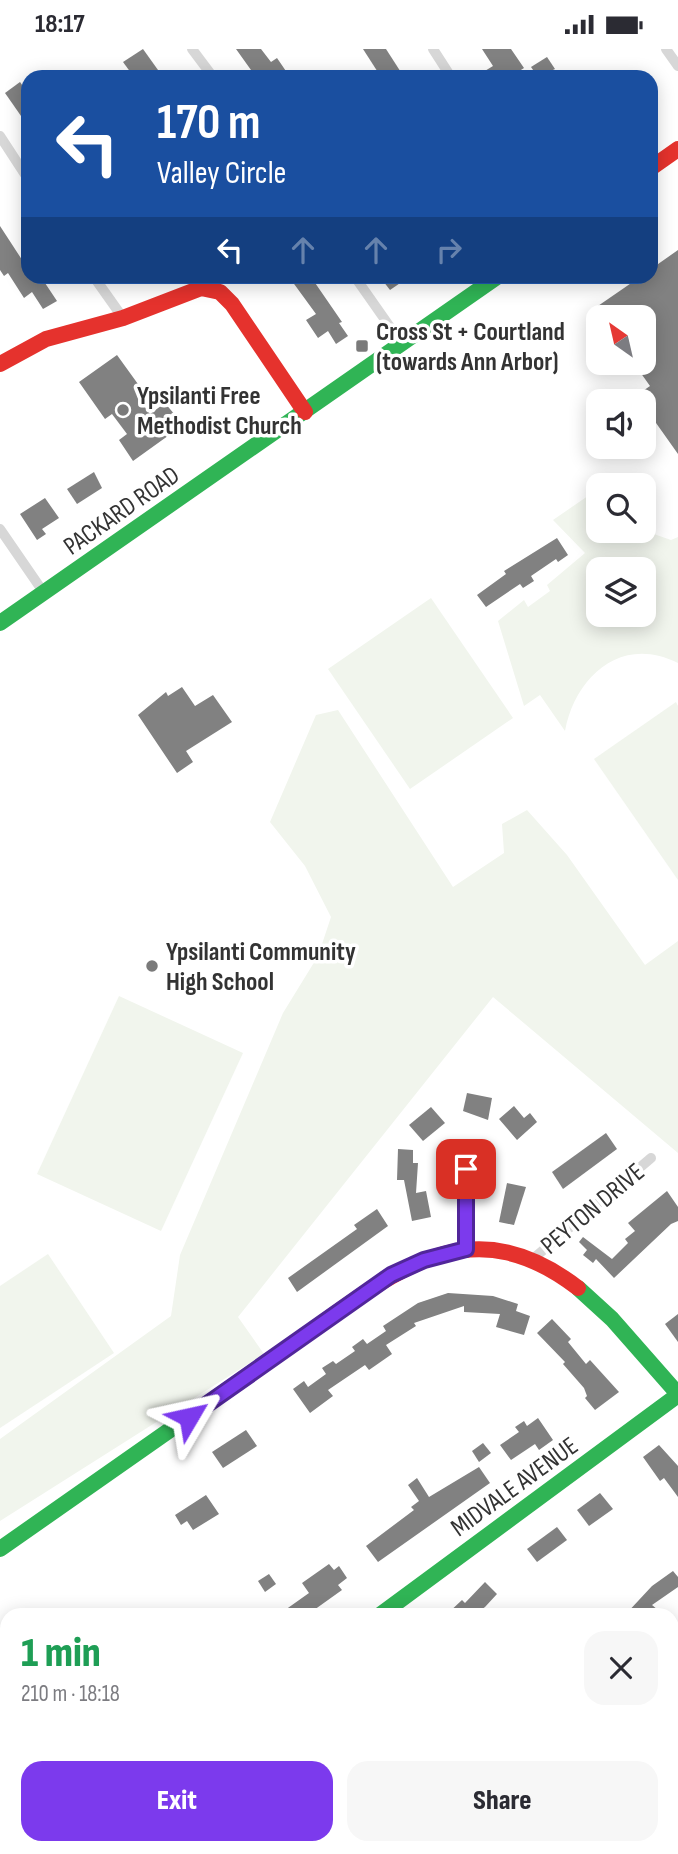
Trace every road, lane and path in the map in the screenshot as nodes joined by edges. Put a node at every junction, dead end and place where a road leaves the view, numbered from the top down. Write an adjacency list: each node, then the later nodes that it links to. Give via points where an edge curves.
1 (192, 49): 5 (street)
2 (433, 49): 6 (street)
3 (666, 49): 4 (street)
4 (678, 67)
5 (208, 70)
6 (446, 70)
7 (0, 136): 10 (street)
8 (678, 149): 9 (street)
9 (658, 164)
10 (21, 168)
11 (99, 284): 14 (street)
12 (360, 284): 15 (street)
13 (487, 284): 15 (street, PACKARD ROAD)
14 (123, 318): 16 (street, via 46,339); 17 (street, via 201,288 220,292)
15 (401, 344): 17 (street, PACKARD ROAD)
16 (0, 364)
17 (304, 412): 19 (street, PACKARD ROAD)
18 (0, 529): 19 (street)
19 (44, 593): 20 (street, PACKARD ROAD)
20 (0, 623)
21 (651, 1158): 24 (street, PEYTON DRIVE)
22 (466, 1169): 23 (street)
23 (466, 1249): 24 (street); 26 (street, via 391,1275)
24 (534, 1258): 25 (street, via 597,1303)
25 (678, 1395): 27 (street, MIDVALE AVENUE)
26 (0, 1549)
27 (389, 1608)

